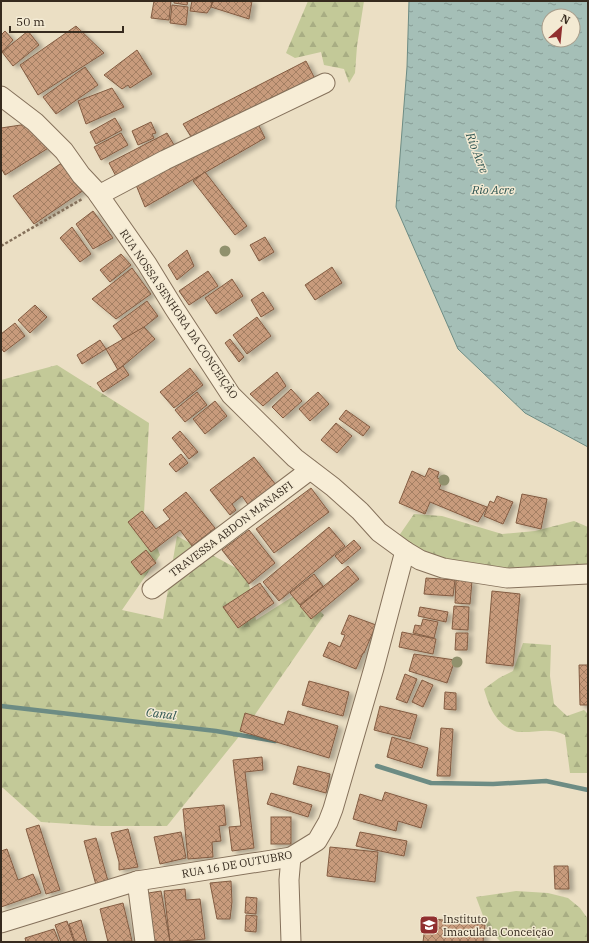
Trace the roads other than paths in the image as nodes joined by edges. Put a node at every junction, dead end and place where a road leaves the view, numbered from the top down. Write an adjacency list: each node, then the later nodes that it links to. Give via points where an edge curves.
1 (325, 83): 3 (street)
2 (1, 96): 3 (street, RUA NOSSA SENHORA DA CONCEIÇÃO, via 35,122 64,152)
3 (97, 193): 4 (street, RUA NOSSA SENHORA DA CONCEIÇÃO, via 147,264 231,394)
4 (310, 470): 5 (street, RUA NOSSA SENHORA DA CONCEIÇÃO, via 360,511 379,532); 7 (street, TRAVESSA ABDON MANASFI)
5 (405, 551): 6 (street, RUA NOSSA SENHORA DA CONCEIÇÃO, via 420,560 443,568 507,578); 8 (street, RUA 16 DE OUTUBRO, via 374,668 328,822 317,841)
6 (588, 574)
7 (152, 589)
8 (291, 857): 9 (street, RUA 16 DE OUTUBRO); 12 (street)
9 (137, 881): 10 (street, RUA 16 DE OUTUBRO); 11 (street)
10 (1, 923)
11 (145, 942)
12 (291, 942)

